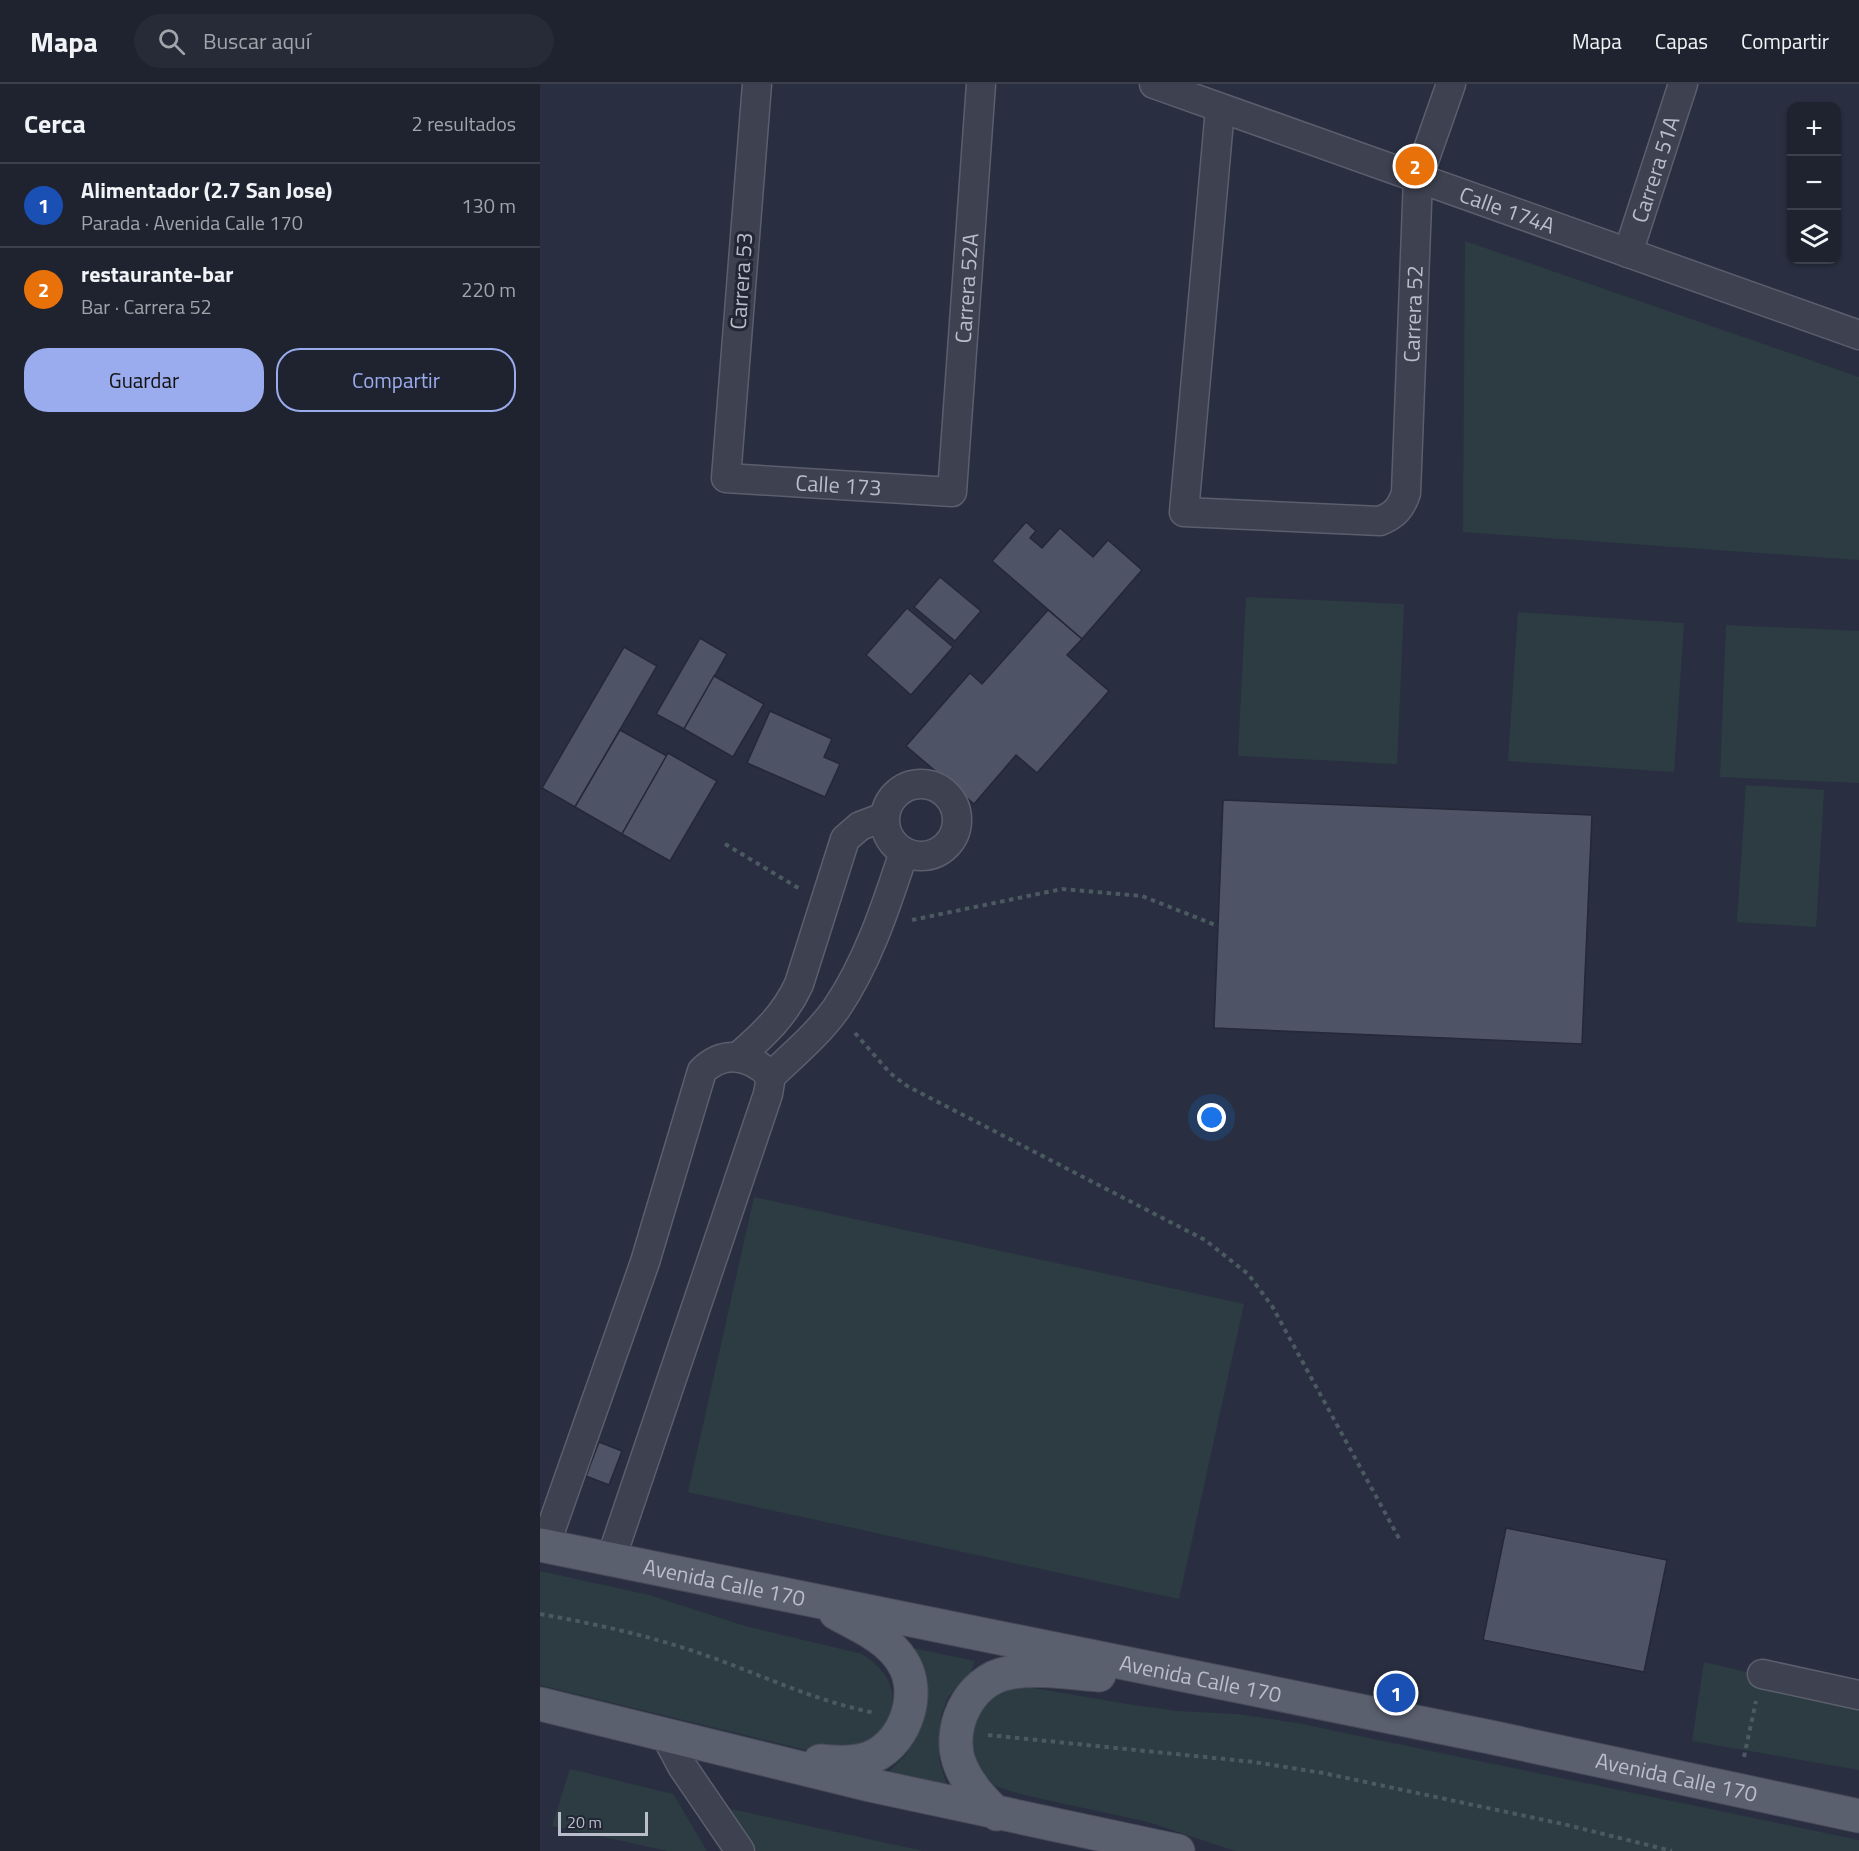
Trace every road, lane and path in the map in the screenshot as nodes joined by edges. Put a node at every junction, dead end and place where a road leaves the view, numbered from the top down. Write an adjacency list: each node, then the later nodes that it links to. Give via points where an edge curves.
1 (757, 84): 10 (street, Carrera 53)
2 (981, 84): 11 (street, Carrera 52A)
3 (1451, 84): 7 (street, Carrera 52)
4 (1683, 84): 8 (street, Carrera 51A)
5 (1159, 85): 6 (street, Calle 174A)
6 (1220, 109): 7 (street, Calle 174A); 7 (street, Carrera 52, via 1184,512 1380,521 1401,507 1406,493)
7 (1418, 178): 8 (street, Calle 174A)
8 (1628, 253): 9 (street, Calle 174A)
9 (1858, 331)
10 (726, 478): 11 (street, Calle 173)
11 (952, 492)
12 (884, 817): 14 (street, via 885,832); 14 (street, via 887,803 909,785 923,783 949,795 958,822 945,848 933,855); 15 (street, via 860,826 845,838)
13 (725, 844): 15 (path)
14 (904, 852): 16 (street)
15 (824, 903): 19 (street, via 792,1000 766,1032)
16 (879, 926): 17 (path, via 1062,889 1142,896); 18 (street)
17 (1218, 926)
18 (835, 1010): 20 (street); 21 (path, via 874,1057 907,1086 1205,1240 1248,1275 1272,1306)
19 (739, 1056): 20 (street, via 753,1060); 22 (street, via 724,1057 702,1071 634,1295)
20 (771, 1076): 23 (street)
21 (1401, 1542)
22 (543, 1546): 23 (main road, Avenida Calle 170)
23 (611, 1559): 24 (main road, Avenida Calle 170)
24 (813, 1599): 27 (main road, Avenida Calle 170); 30 (main road, via 883,1640 903,1662 911,1691)
25 (540, 1614): 30 (path, via 645,1636 810,1696)
26 (1762, 1674): 28 (street); 34 (path)
27 (1227, 1684): 31 (main road, via 1007,1672 975,1691); 36 (main road, Avenida Calle 170)
28 (1859, 1695)
29 (540, 1704): 32 (main road)
30 (907, 1719): 33 (main road, via 889,1746 858,1762 829,1762)
31 (956, 1729): 35 (main road, via 960,1765 975,1792); 39 (path, via 1006,1739 1288,1767 1563,1824)
32 (666, 1736): 33 (main road); 37 (street)
33 (703, 1745): 35 (main road)
34 (1744, 1757)
35 (997, 1814): 38 (main road)
36 (1859, 1816)
37 (740, 1851)
38 (1178, 1851)
39 (1672, 1851)

